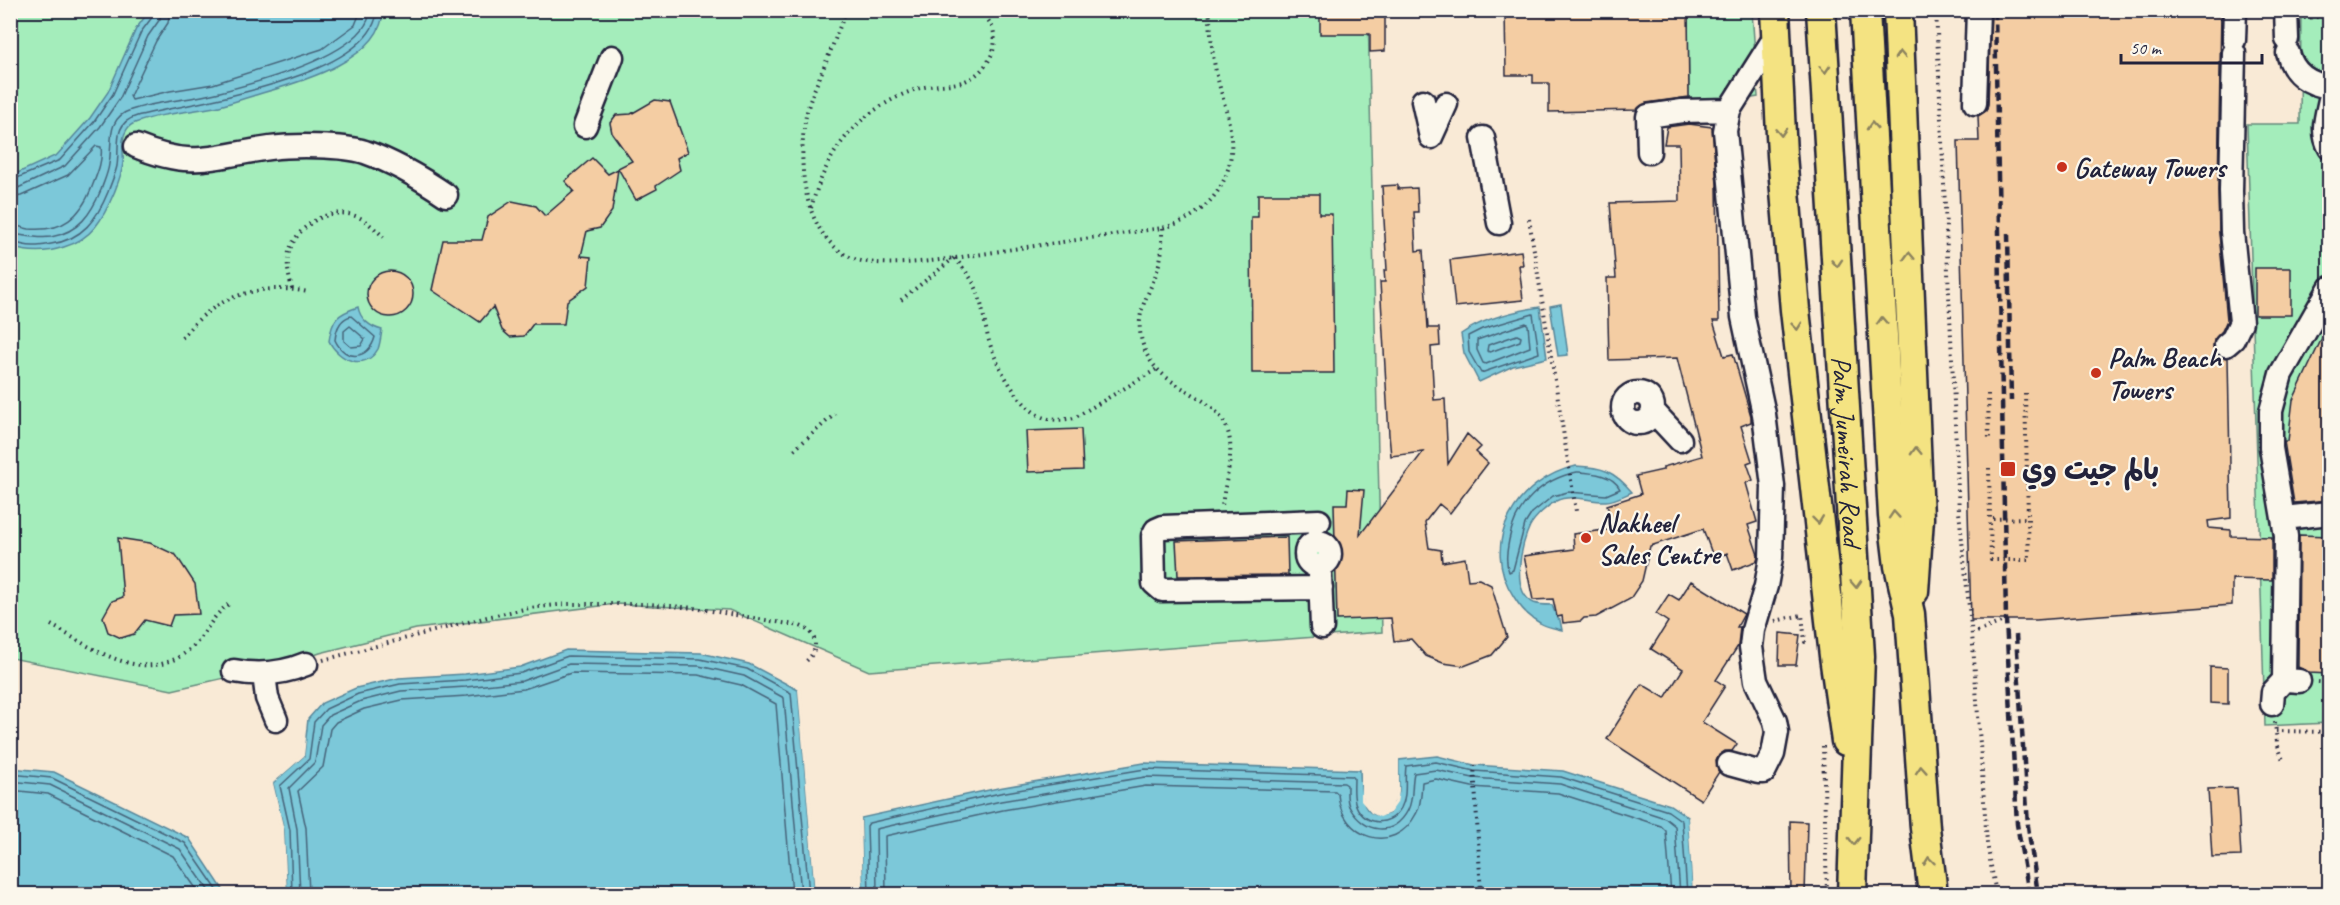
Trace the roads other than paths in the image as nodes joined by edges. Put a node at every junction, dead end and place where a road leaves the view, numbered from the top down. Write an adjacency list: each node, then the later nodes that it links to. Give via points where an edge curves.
1 (1821, 10): 37 (main road, Palm Jumeirah Road, one-way to 37, via 1860,656)
2 (1865, 10): 29 (main road, one-way to 2, via 1893,516)
3 (1898, 10): 29 (main road, one-way to 3, via 1919,518)
4 (1978, 10): 12 (lane)
5 (2235, 10): 23 (lane, via 2231,212 2241,322)
6 (2286, 10): 9 (lane, via 2290,61 2315,85)
7 (1776, 22): 14 (lane); 37 (main road, one-way to 37, via 1795,310 1834,656)
8 (612, 57): 15 (lane)
9 (2330, 87)
10 (1423, 100): 13 (lane, via 1431,137)
11 (2330, 100): 18 (lane, via 2324,125)
12 (1975, 103)
13 (1446, 104)
14 (1729, 110): 19 (lane, via 1648,116); 36 (lane, via 1725,131 1740,291 1767,430 1773,486 1771,558 1753,630 1752,664 1777,732 1764,772)
15 (585, 126)
16 (1483, 138): 21 (lane)
17 (136, 146): 20 (lane, via 189,160 294,146 363,152 413,174)
18 (2330, 148)
19 (1649, 152)
20 (446, 195)
21 (1499, 223)
22 (2330, 288): 27 (lane, via 2281,374 2273,402 2271,448)
23 (2226, 345)
24 (1653, 411): 25 (lane)
25 (1680, 440)
26 (2330, 513): 27 (lane)
27 (2284, 518): 34 (lane, via 2292,680 2272,692)
28 (1319, 521): 30 (lane, via 1163,527 1153,537 1156,586 1165,590 1320,577)
29 (1910, 614): 39 (main road, one-way to 29)
30 (1322, 627)
31 (306, 664): 33 (lane)
32 (234, 671): 33 (lane)
33 (264, 675): 35 (lane, via 267,698)
34 (2272, 704)
35 (276, 720)
36 (1729, 764)
37 (1854, 787): 38 (main road, Palm Jumeirah Road, one-way to 38)
38 (1852, 894)
39 (1933, 894)

